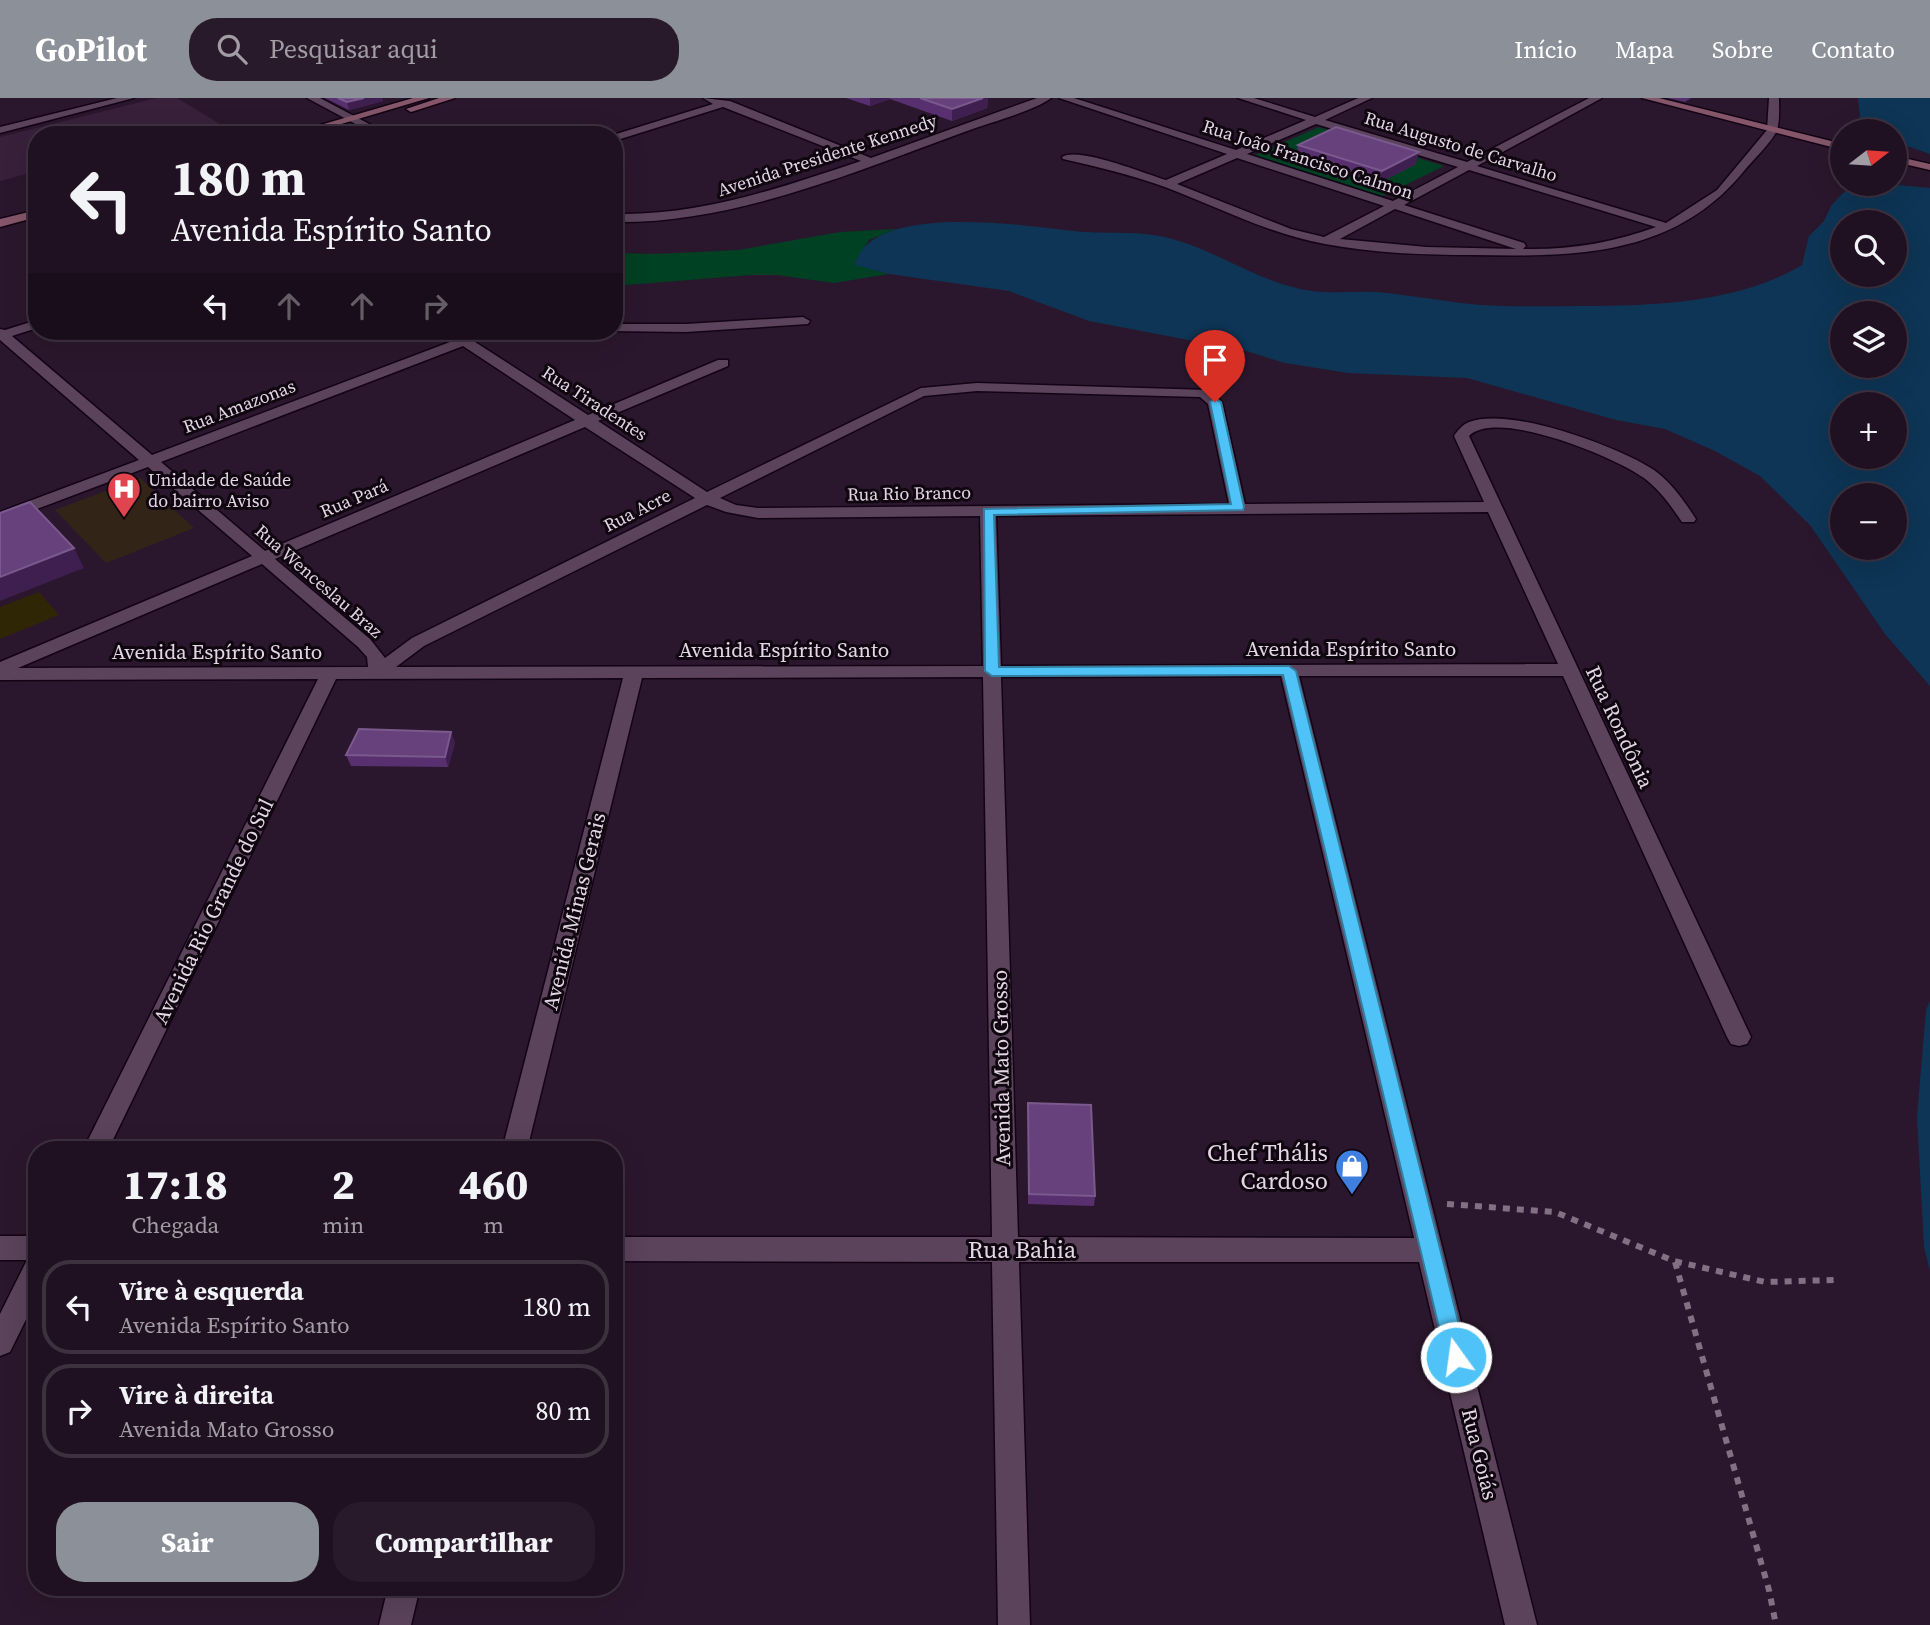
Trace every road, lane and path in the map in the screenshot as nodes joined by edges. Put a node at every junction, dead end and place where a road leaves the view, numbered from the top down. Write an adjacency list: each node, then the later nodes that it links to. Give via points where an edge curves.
1 (129, 98): 20 (street)
2 (312, 98): 15 (street)
3 (424, 98): 15 (street)
4 (450, 98): 15 (street)
5 (708, 98): 14 (street)
6 (742, 98): 14 (street)
7 (1046, 98): 26 (street, Avenida Presidente Kennedy)
8 (1064, 98): 24 (street, Rua João Francisco Calmon)
9 (1243, 98): 16 (street, Rua Augusto de Carvalho)
10 (1367, 98): 16 (street)
11 (1597, 98): 28 (street)
12 (1647, 98): 21 (street)
13 (1774, 98): 21 (street)
14 (723, 104): 22 (street); 26 (street)
15 (357, 120): 17 (street); 18 (street); 19 (street)
16 (1316, 120): 24 (street); 28 (street, Rua Augusto de Carvalho)
17 (330, 126)
18 (341, 126)
19 (369, 126)
20 (0, 130)
21 (1772, 130): 23 (street); 37 (street, via 1721,192)
22 (623, 135)
23 (1830, 144)
24 (1237, 154): 30 (street); 31 (street, Rua João Francisco Calmon)
25 (1067, 157): 30 (street)
26 (872, 162): 35 (street, Avenida Presidente Kennedy, via 723,208 679,216)
27 (1908, 162): 29 (street)
28 (1468, 166): 31 (street); 37 (street, Rua Augusto de Carvalho)
29 (1930, 167)
30 (1167, 184): 38 (street, via 1274,227)
31 (1394, 205): 38 (street); 39 (street, Rua João Francisco Calmon)
32 (28, 207): 33 (street)
33 (0, 215)
34 (28, 215): 36 (street)
35 (623, 218)
36 (0, 223)
37 (1668, 227): 39 (street, via 1590,250)
38 (1326, 241): 39 (street, via 1427,251)
39 (1542, 253)
40 (803, 321): 42 (street)
41 (28, 327): 43 (street)
42 (623, 328)
43 (1, 335): 47 (street, Rua Wenceslau Braz)
44 (464, 341): 46 (street, Rua Tiradentes); 47 (street, Rua Amazonas)
45 (723, 363): 46 (street, Rua Pará)
46 (587, 421): 48 (street, Rua Tiradentes); 54 (street, Rua Pará)
47 (150, 461): 52 (street, Rua Amazonas); 54 (street, Rua Wenceslau Braz)
48 (705, 498): 49 (street, Rua Acre, via 921,392 977,387 1204,393 1215,402); 51 (street, Rua Rio Branco, via 758,513); 61 (street, Rua Acre, via 418,642)
49 (1238, 507): 50 (street, Rua Rio Branco); 51 (street, Rua Rio Branco)
50 (1493, 507): 53 (street, Rua Rondônia, via 1461,436 1478,423 1574,440 1645,472 1668,489); 56 (street, Rua Rondônia)
51 (988, 511): 57 (street, Avenida Mato Grosso)
52 (0, 518)
53 (1688, 519)
54 (263, 557): 55 (street, Rua Pará); 61 (street, Rua Wenceslau Braz, via 364,643 376,656)
55 (0, 668)
56 (1569, 670): 58 (street, Avenida Espírito Santo); 63 (street, Rua Rondônia)
57 (992, 671): 58 (street, Avenida Espírito Santo); 59 (street, Avenida Espírito Santo); 70 (street, Avenida Mato Grosso)
58 (1289, 671): 66 (street, Rua Goiás)
59 (634, 672): 61 (street, Avenida Espírito Santo); 65 (street, Avenida Minas Gerais)
60 (330, 673): 61 (street, Avenida Espírito Santo); 62 (street, Avenida Espírito Santo); 64 (street, Avenida Rio Grande do Sul)
61 (376, 673)
62 (0, 674)
63 (1739, 1037)
64 (99, 1141)
65 (516, 1141)
66 (1419, 1202): 71 (street, Rua Goiás); 72 (path, via 1555,1212)
67 (0, 1248): 68 (street)
68 (28, 1248)
69 (623, 1249): 70 (street, Rua Bahia)
70 (1005, 1249): 71 (street, Rua Bahia); 78 (street, Avenida Mato Grosso)
71 (1430, 1250): 79 (street, Rua Goiás)
72 (1674, 1261): 73 (path, via 1765,1282); 80 (path)
73 (1834, 1280)
74 (28, 1286): 75 (street)
75 (0, 1343)
76 (402, 1596): 77 (street)
77 (395, 1625)
78 (1014, 1625)
79 (1521, 1625)
80 (1776, 1625)

